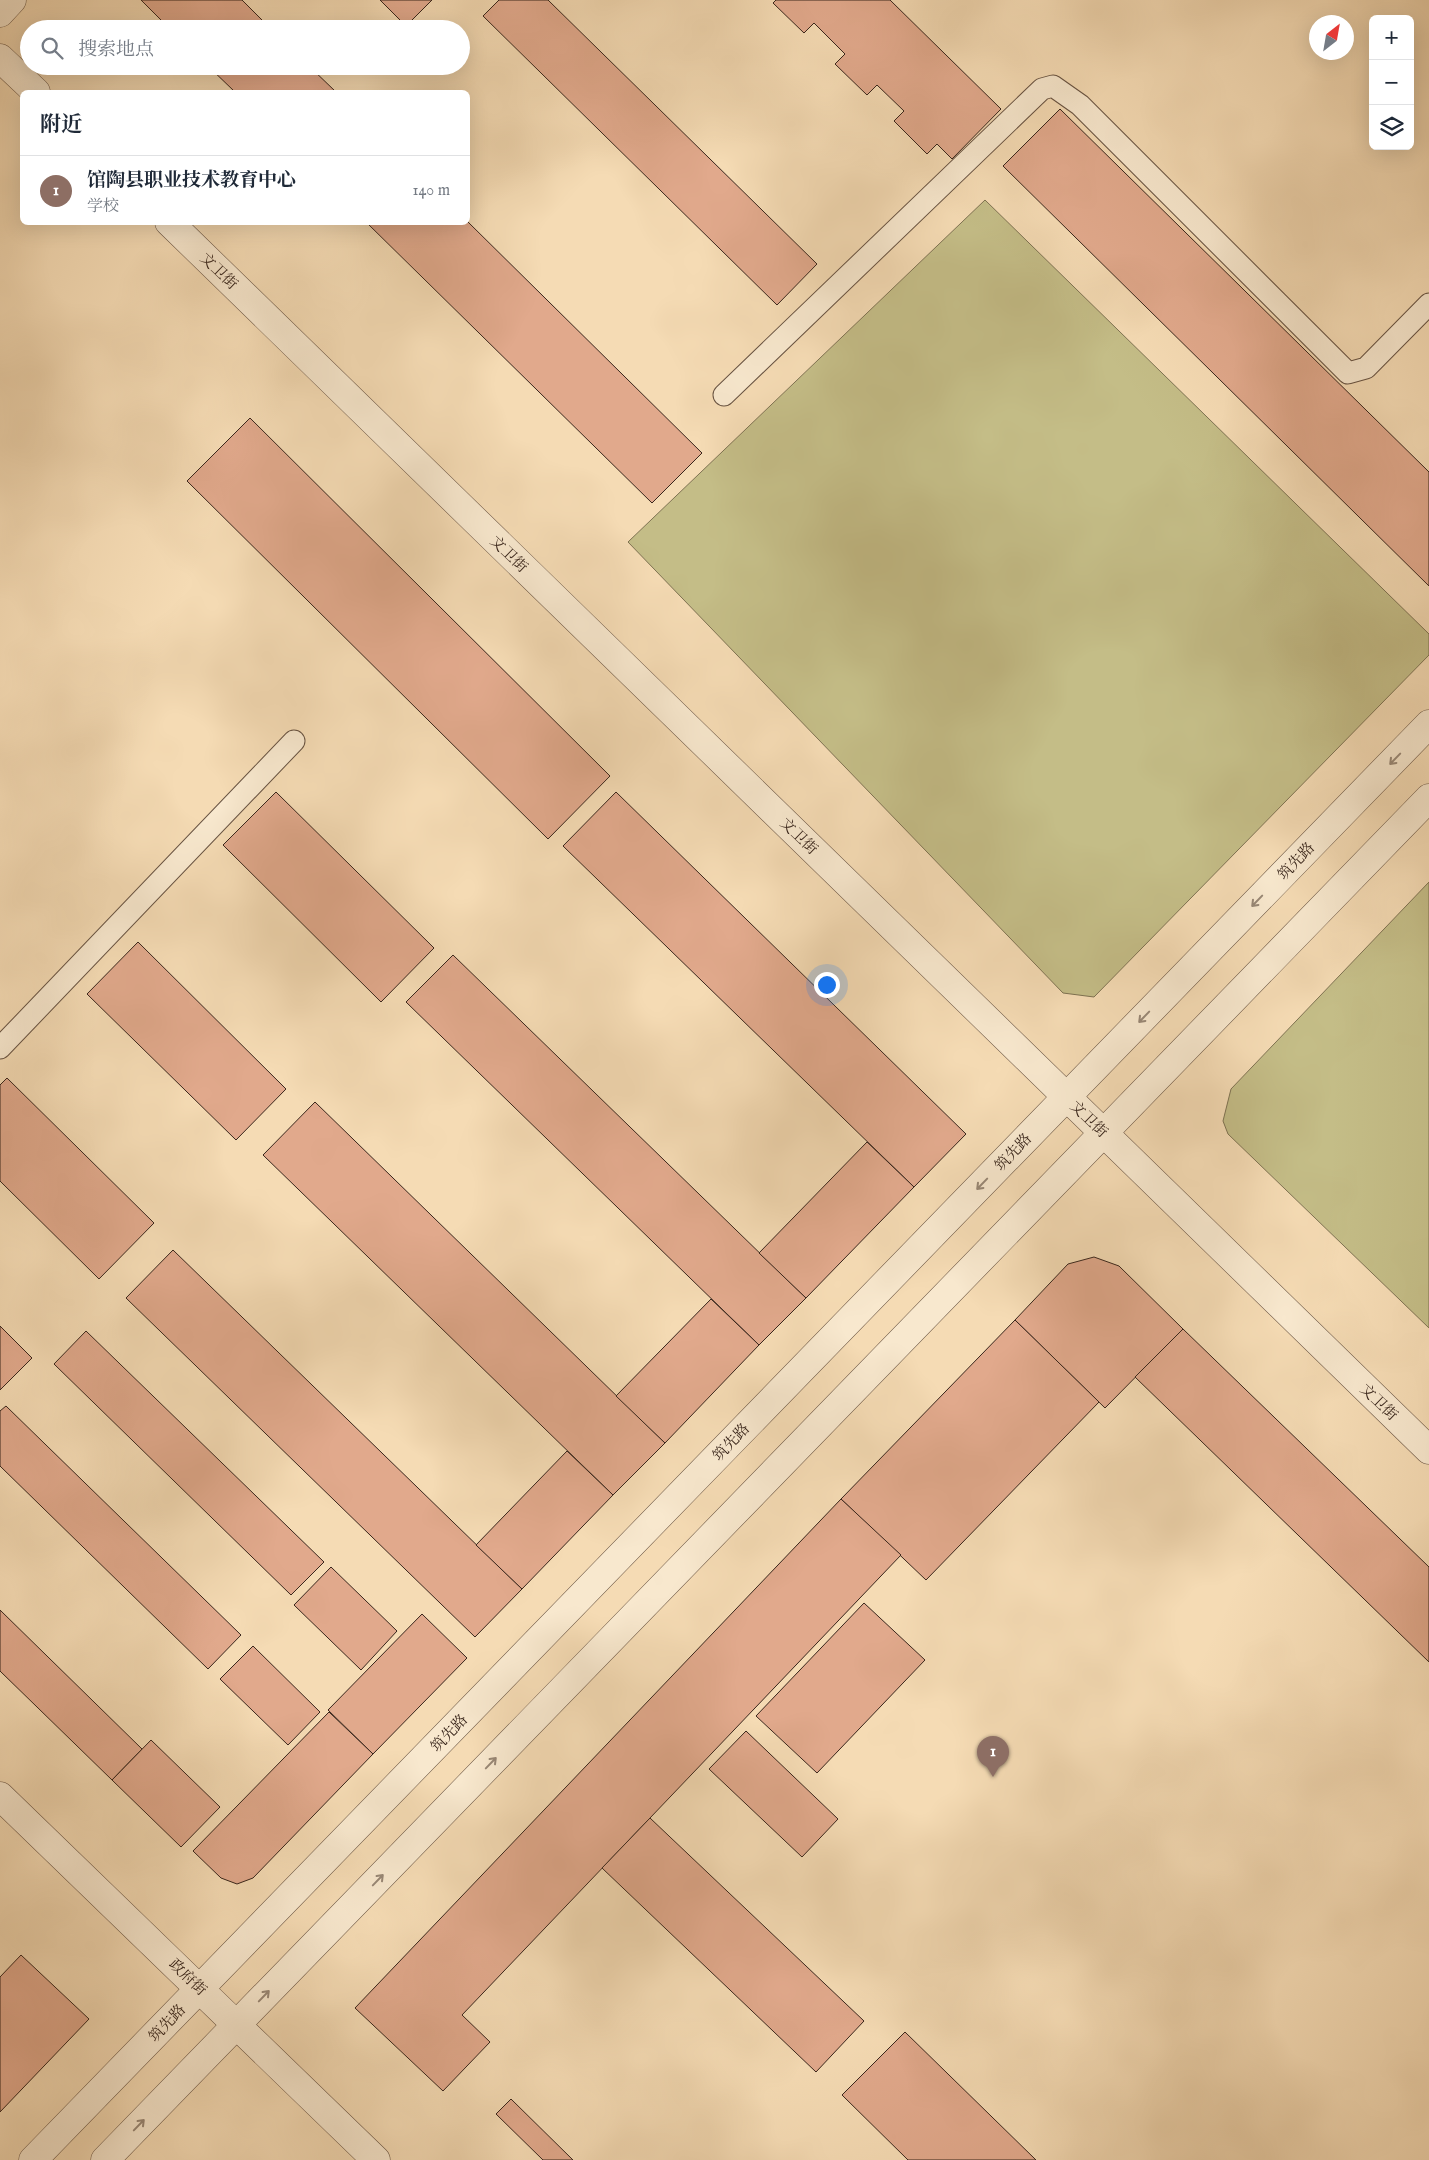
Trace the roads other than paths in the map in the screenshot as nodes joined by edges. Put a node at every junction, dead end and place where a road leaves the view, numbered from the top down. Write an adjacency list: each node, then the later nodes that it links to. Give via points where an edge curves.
1 (12, 0): 2 (street)
2 (0, 13)
3 (0, 58): 4 (street)
4 (34, 90)
5 (172, 225): 12 (street, 文卫街)
6 (1429, 304): 7 (lane, via 1366,368 1348,373 1080,105 1053,86 1042,90)
7 (724, 395)
8 (1429, 724): 12 (street, 筑先路, one-way to 12)
9 (294, 741): 11 (lane)
10 (1429, 798): 13 (street)
11 (0, 1048)
12 (1066, 1097): 13 (street, 文卫街); 16 (street, 筑先路, one-way to 16)
13 (1104, 1133): 14 (street, 文卫街); 17 (street, one-way to 13)
14 (1429, 1450)
15 (0, 1796): 16 (street, 政府街)
16 (200, 1989): 17 (street, 政府街); 18 (street, 筑先路)
17 (236, 2025): 19 (street, one-way to 17); 20 (street, 政府街)
18 (34, 2160)
19 (105, 2160)
20 (376, 2160)

